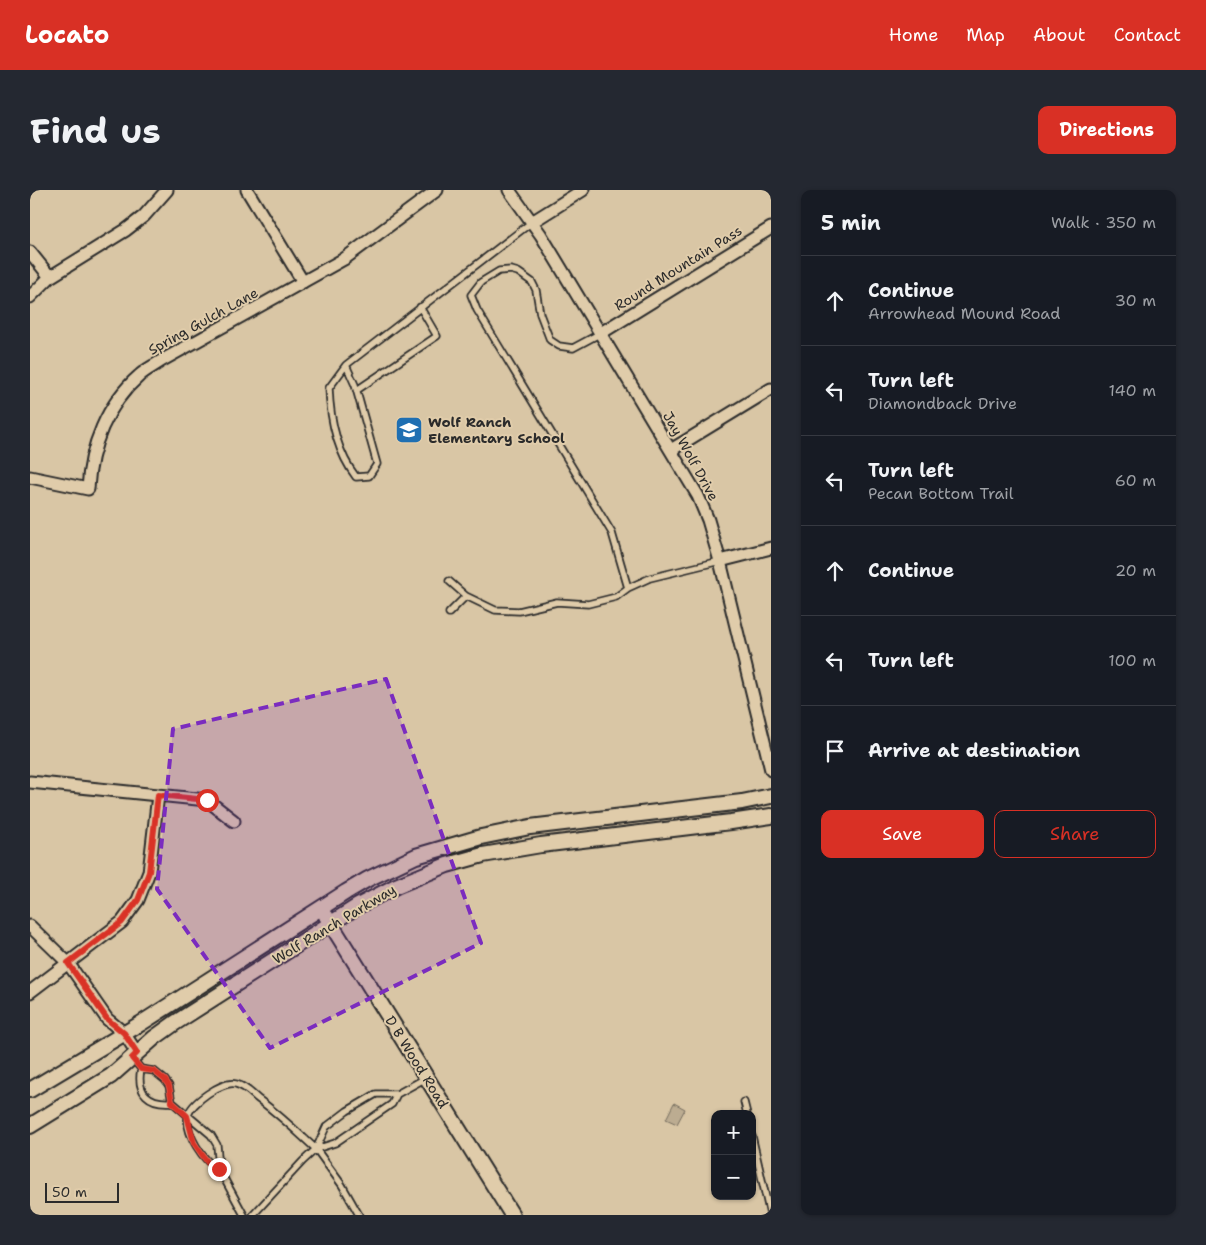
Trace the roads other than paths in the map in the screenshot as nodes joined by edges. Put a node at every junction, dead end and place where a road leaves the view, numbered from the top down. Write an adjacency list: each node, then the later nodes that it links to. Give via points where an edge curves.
1 (167, 190): 9 (street, via 144,216 126,230)
2 (247, 190): 10 (street)
3 (437, 190): 10 (street, Spring Gulch Lane, via 344,259)
4 (510, 190): 6 (street, Jay Wolf Drive)
5 (583, 190): 6 (street)
6 (532, 222): 12 (lane); 13 (street, Jay Wolf Drive)
7 (771, 228): 13 (street, Round Mountain Pass)
8 (30, 252): 9 (street)
9 (50, 277): 11 (street)
10 (303, 282): 18 (street, Spring Gulch Lane, via 139,375 106,419 89,470 88,489)
11 (30, 297)
12 (420, 307): 14 (lane); 16 (lane, via 437,336)
13 (601, 333): 17 (street, Jay Wolf Drive); 22 (lane, via 573,348 559,346 550,340 540,314 536,290 532,282 518,272 500,271 481,282 471,295 612,533)
14 (346, 365): 16 (lane); 16 (lane, via 329,388 329,396 339,448 356,477 369,476 377,464)
15 (771, 389): 17 (street)
16 (357, 390)
17 (671, 450): 20 (street, Jay Wolf Drive, via 698,496)
18 (30, 477)
19 (771, 548): 20 (street)
20 (720, 561): 22 (lane, via 650,578); 25 (street, Jay Wolf Drive)
21 (449, 581): 23 (lane)
22 (628, 588): 23 (lane, via 616,597 588,604 557,602 508,612 495,610)
23 (466, 596): 24 (lane)
24 (449, 613)
25 (771, 770)
26 (30, 782): 27 (street)
27 (158, 795): 30 (street, via 207,800); 34 (street, via 149,872 138,900 122,922)
28 (771, 796): 31 (street, Wolf Ranch Parkway, via 481,836 402,862)
29 (771, 816): 32 (street, Wolf Ranch Parkway, via 541,844 483,855 404,882)
30 (234, 821)
31 (321, 908): 32 (street, D B Wood Road); 36 (street, Wolf Ranch Parkway)
32 (331, 924): 37 (street, Wolf Ranch Parkway, via 175,1023); 39 (street, D B Wood Road)
33 (30, 926): 34 (street)
34 (68, 963): 35 (street); 36 (street, via 107,1019)
35 (30, 992)
36 (124, 1033): 37 (street); 40 (street, Wolf Ranch Parkway)
37 (134, 1056): 38 (lane); 46 (street, Wolf Ranch Parkway, via 100,1084)
38 (141, 1069): 42 (lane, via 154,1071 165,1080); 42 (lane, via 139,1078 144,1093 156,1102)
39 (426, 1078): 41 (lane); 53 (street, D B Wood Road)
40 (30, 1090)
41 (397, 1094): 47 (lane, via 392,1104 335,1143); 47 (lane, via 376,1094 366,1098 326,1127)
42 (172, 1102): 45 (lane)
43 (744, 1102): 44 (lane)
44 (746, 1110)
45 (187, 1116): 47 (lane, via 191,1108 220,1086 234,1083 281,1116); 49 (lane, via 194,1143 208,1163); 49 (lane, via 212,1135 217,1145)
46 (30, 1126)
47 (316, 1149): 51 (lane); 52 (lane)
48 (756, 1154): 54 (lane)
49 (219, 1169): 50 (lane)
50 (244, 1215)
51 (253, 1215)
52 (359, 1215)
53 (512, 1215)
54 (770, 1215)

